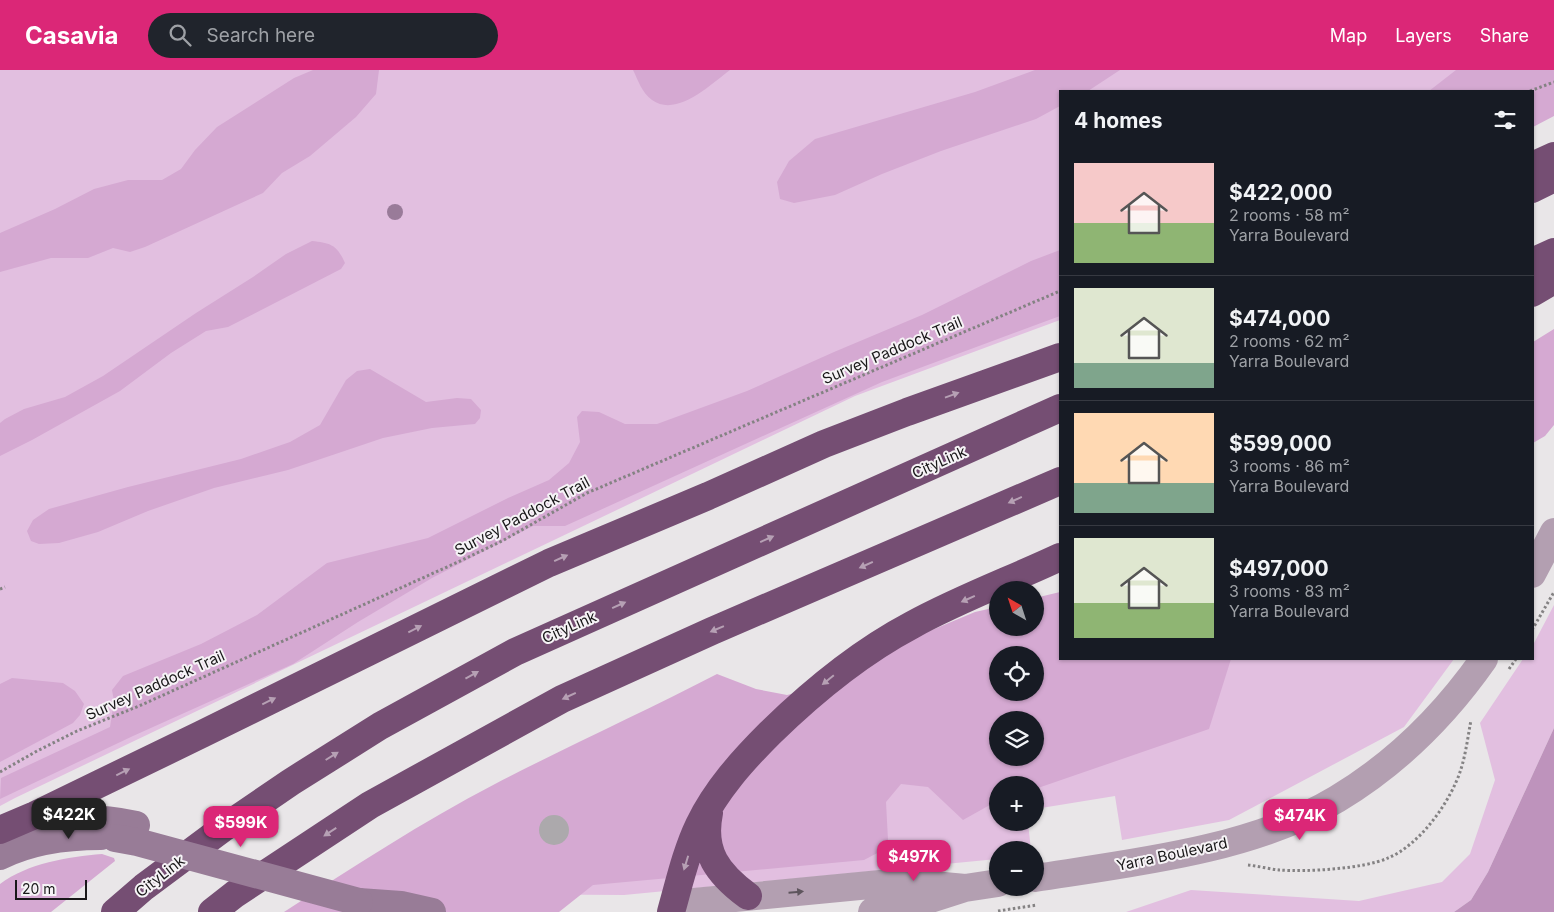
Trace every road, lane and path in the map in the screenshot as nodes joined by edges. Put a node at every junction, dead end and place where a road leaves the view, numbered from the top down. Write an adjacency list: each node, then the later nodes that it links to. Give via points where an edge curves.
1 (1554, 82): 2 (path)
2 (1533, 90)
3 (1554, 156): 4 (highway)
4 (1534, 165)
5 (1554, 178): 6 (highway)
6 (1534, 188)
7 (1554, 252): 8 (highway)
8 (1534, 261)
9 (1554, 280): 11 (highway)
10 (1059, 291): 24 (path, Survey Paddock Trail, via 587,493 458,562 139,706 76,731)
11 (1534, 293)
12 (1059, 356): 26 (highway, one-way to 12, via 549,563 824,444)
13 (1059, 408): 34 (highway, CityLink, one-way to 13, via 214,834 290,782 380,726 515,652)
14 (1059, 481): 35 (highway, one-way to 35, via 562,699 370,805)
15 (1554, 532): 17 (street)
16 (1059, 557): 25 (highway, one-way to 25, via 912,625 839,672 755,748)
17 (1534, 570)
18 (5, 588): 19 (path)
19 (0, 589)
20 (1554, 592): 21 (path)
21 (1534, 627)
22 (1483, 660): 30 (street, Yarra Boulevard, via 1439,716 1394,760 1336,800 1268,830 1228,843)
23 (1471, 720): 29 (path, via 1462,768 1454,788 1440,812 1403,850 1368,864 1329,869 1278,870)
24 (0, 772)
25 (712, 802): 33 (highway, via 707,825 707,842 712,856 720,872); 37 (highway, one-way to 37, via 698,827)
26 (0, 831): 27 (main road, via 60,819 96,819 116,820)
27 (125, 832): 28 (main road, via 56,840); 36 (main road)
28 (0, 856)
29 (1246, 864)
30 (1044, 877)
31 (989, 884): 32 (street)
32 (965, 888): 33 (street, one-way to 32, via 901,882); 38 (street, via 902,908)
33 (748, 896): 37 (street, via 694,902)
34 (116, 912)
35 (212, 912)
36 (432, 912)
37 (672, 912)
38 (872, 912)

